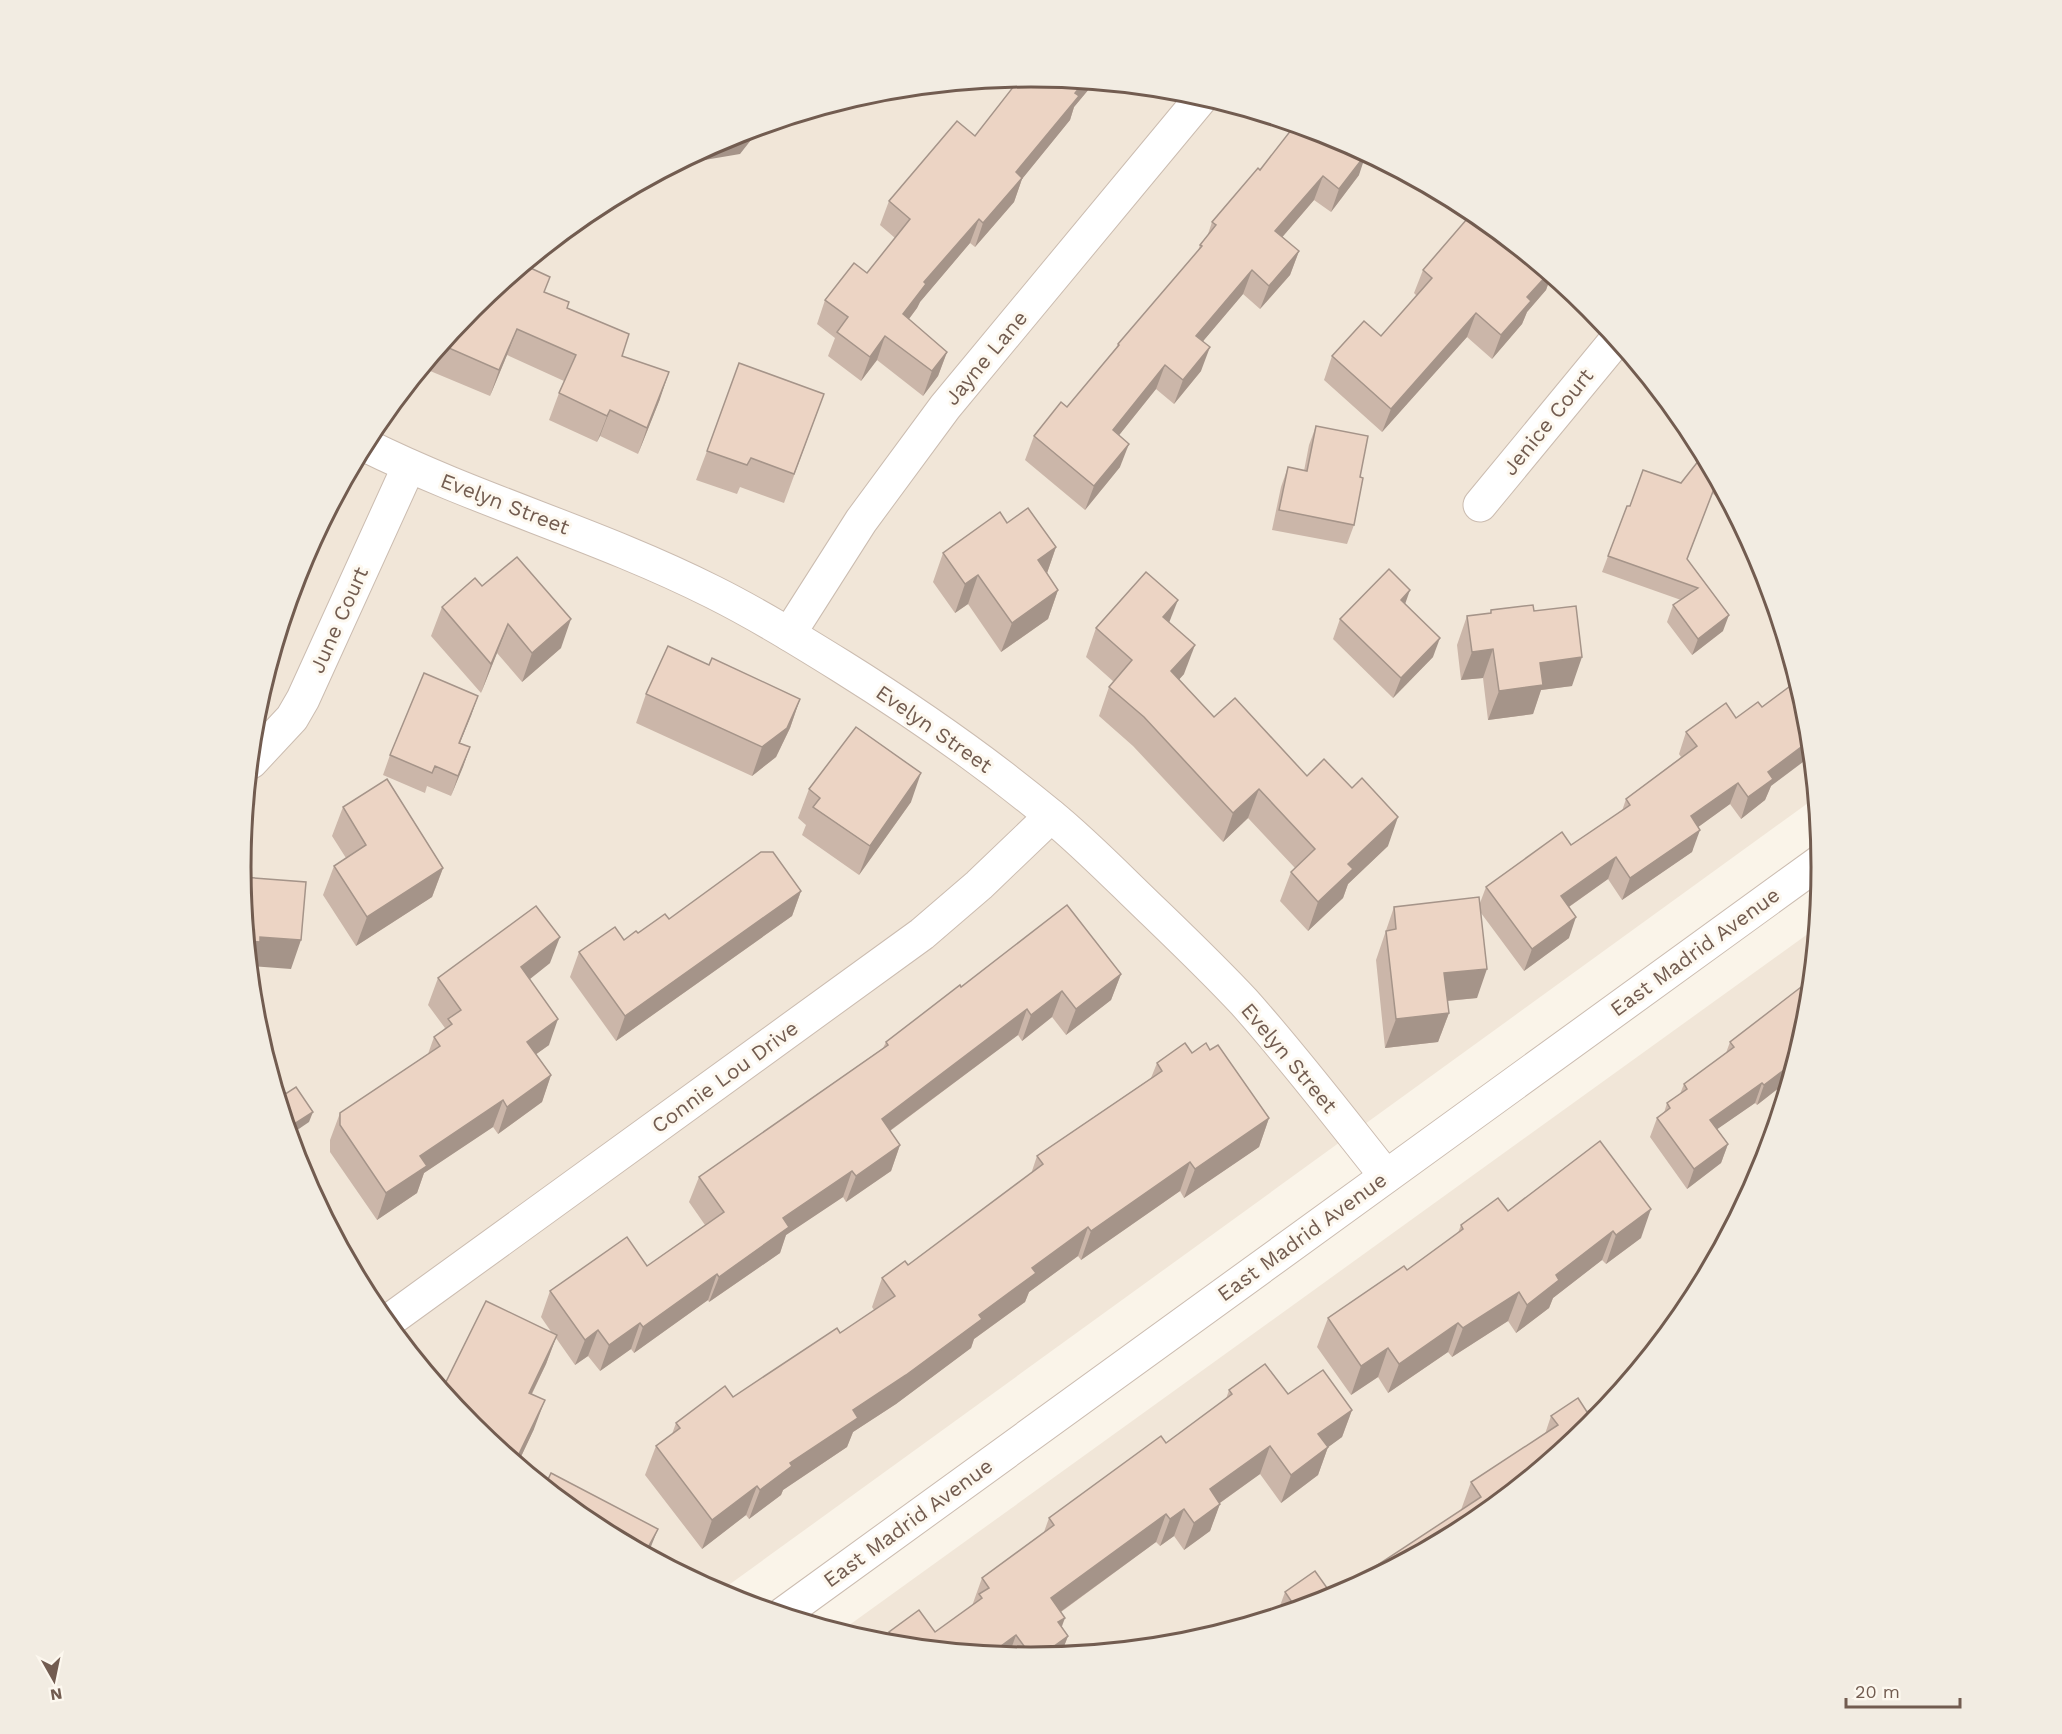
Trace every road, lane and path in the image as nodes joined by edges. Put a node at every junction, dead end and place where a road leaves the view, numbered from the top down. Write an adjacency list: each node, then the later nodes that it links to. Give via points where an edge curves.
1 (1195, 105): 6 (street, Jayne Lane, via 945,407 861,521)
2 (1611, 346): 5 (street, Jenice Court)
3 (373, 449): 4 (street, Evelyn Street)
4 (409, 466): 6 (street, Evelyn Street, via 678,574); 7 (street, June Court, via 303,699 292,718)
5 (1480, 505)
6 (789, 634): 8 (street, Evelyn Street, via 911,711)
7 (260, 752)
8 (1051, 816): 10 (street, Evelyn Street, via 1241,1000); 11 (street, Connie Lou Drive, via 922,934)
9 (1811, 868): 10 (street, East Madrid Avenue)
10 (1386, 1176): 12 (street, East Madrid Avenue)
11 (394, 1317)
12 (790, 1609)

